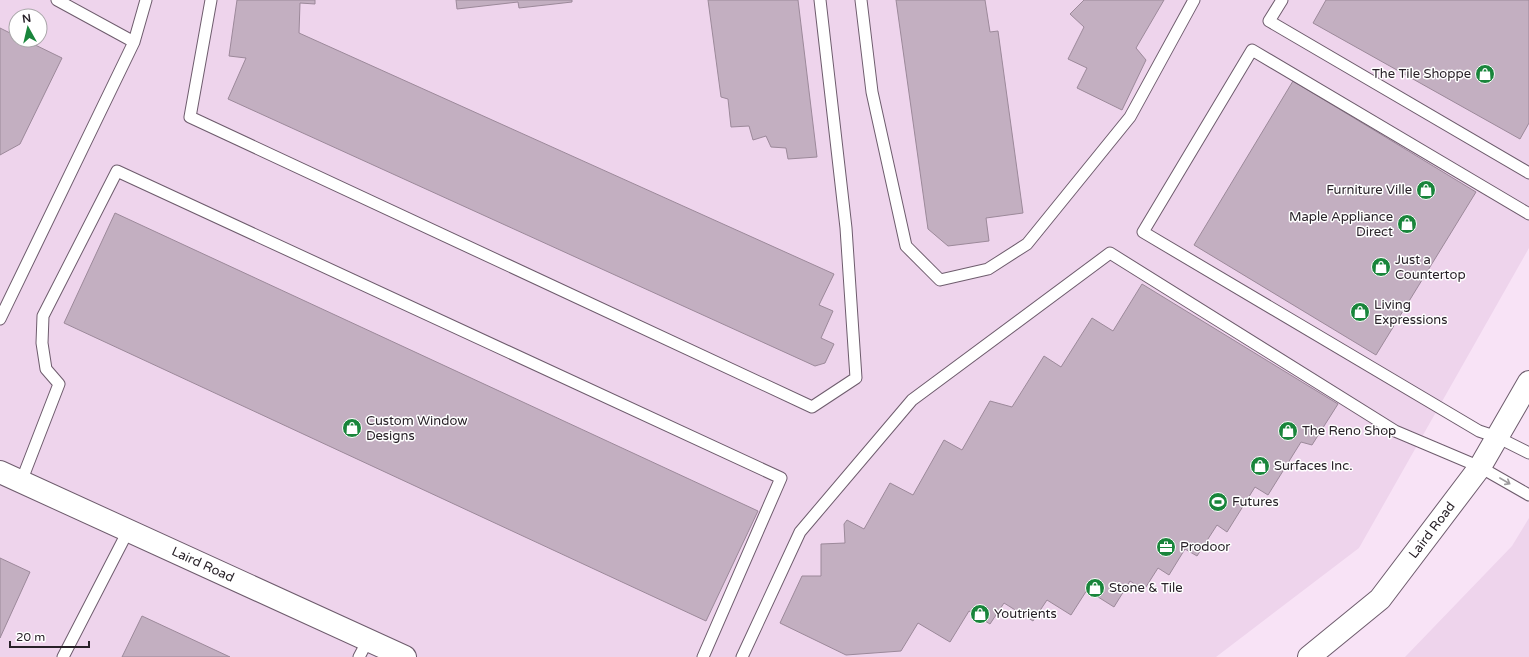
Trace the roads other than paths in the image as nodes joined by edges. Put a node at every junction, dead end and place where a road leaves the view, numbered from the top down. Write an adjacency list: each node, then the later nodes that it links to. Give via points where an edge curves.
1 (57, 0): 8 (lane)
2 (146, 0): 8 (lane)
3 (211, 0): 4 (lane, via 190,117 812,407 856,378 846,228)
4 (820, 0)
5 (861, 0): 6 (lane, via 872,92 906,246 940,280 988,269 1027,244 1130,117)
6 (1194, 0)
7 (1282, 0): 9 (lane, via 1269,22)
8 (134, 42): 11 (lane)
9 (1529, 173)
10 (1529, 214): 13 (lane, via 1252,50 1143,232 1479,431)
11 (0, 320)
12 (1529, 382): 13 (street, Laird Road)
13 (1497, 437): 14 (lane); 15 (street, Laird Road)
14 (1529, 453)
15 (1480, 467): 18 (lane, one-way to 18); 24 (lane, via 1396,432 1110,253 912,400 800,532); 25 (street, Laird Road, via 1380,599)
16 (0, 472): 17 (street, Laird Road)
17 (21, 482): 19 (street, Laird Road); 23 (lane, via 59,384 46,369 42,343 43,316 117,171 781,478)
18 (1529, 495)
19 (128, 531): 20 (street, Laird Road); 21 (lane)
20 (363, 648): 22 (street, Laird Road)
21 (62, 657)
22 (405, 657)
23 (703, 657)
24 (742, 657)
25 (1309, 657)

